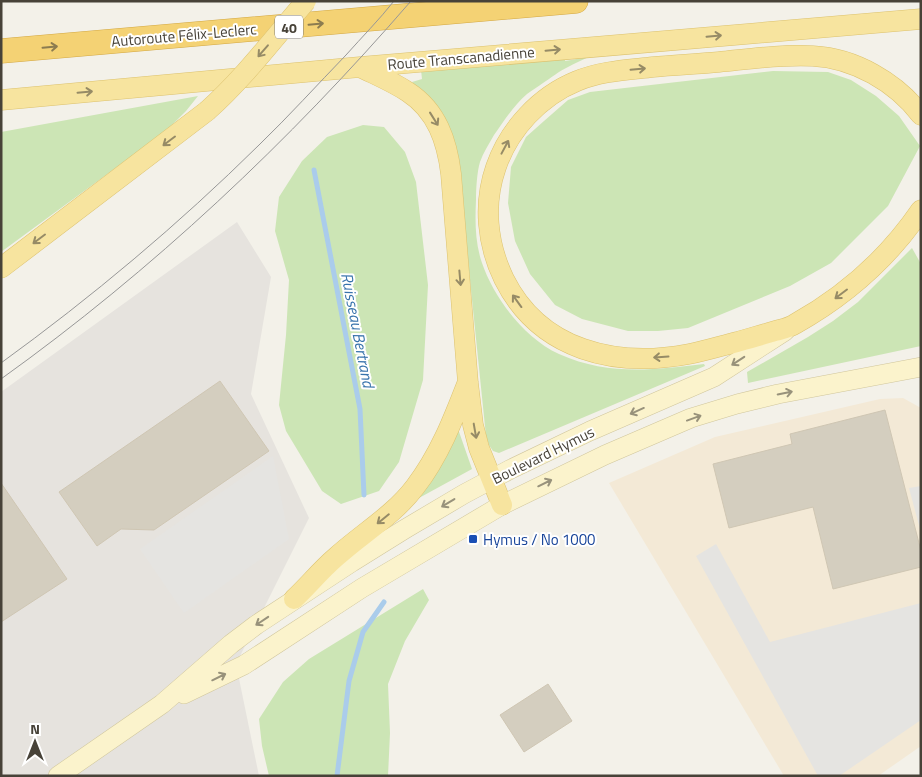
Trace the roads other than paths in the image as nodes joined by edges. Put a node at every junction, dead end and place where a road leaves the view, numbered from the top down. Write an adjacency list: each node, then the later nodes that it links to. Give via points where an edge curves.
1 (306, 1): 9 (main road, one-way to 9, bridge, via 222,98)
2 (576, 1): 4 (highway, Autoroute Félix-Leclerc / 40, one-way to 2)
3 (921, 19): 5 (main road, Route Transcanadienne, one-way to 3)
4 (1, 51)
5 (360, 67): 6 (main road, Route Transcanadienne, one-way to 5); 12 (main road, one-way to 12, via 418,99 444,137 451,174)
6 (1, 100)
7 (921, 115): 10 (main road, one-way to 7, via 709,350 641,358 593,352 569,344 549,332 514,298 492,246 488,220 490,188 507,143 542,101 565,86 591,76 798,55 828,58 867,71 895,88)
8 (919, 212): 10 (main road, Boulevard Hymus, one-way to 10, via 865,274 831,302)
9 (1, 268)
10 (792, 326): 13 (street, Boulevard Hymus, one-way to 13, via 714,377)
11 (921, 367): 14 (street, Boulevard Hymus, one-way to 11, via 658,431 720,408)
12 (468, 382): 13 (main road, one-way to 13, via 476,438); 15 (main road, one-way to 15, via 441,448 415,487 392,511 334,558)
13 (492, 480): 14 (main road); 15 (street, Boulevard Hymus, one-way to 15, via 448,503)
14 (502, 505): 16 (street, Boulevard Hymus, one-way to 14, via 244,665 362,588)
15 (294, 599): 16 (street, Boulevard Hymus, one-way to 16, via 231,644)
16 (162, 704): 17 (street, Boulevard Hymus)
17 (58, 776)

